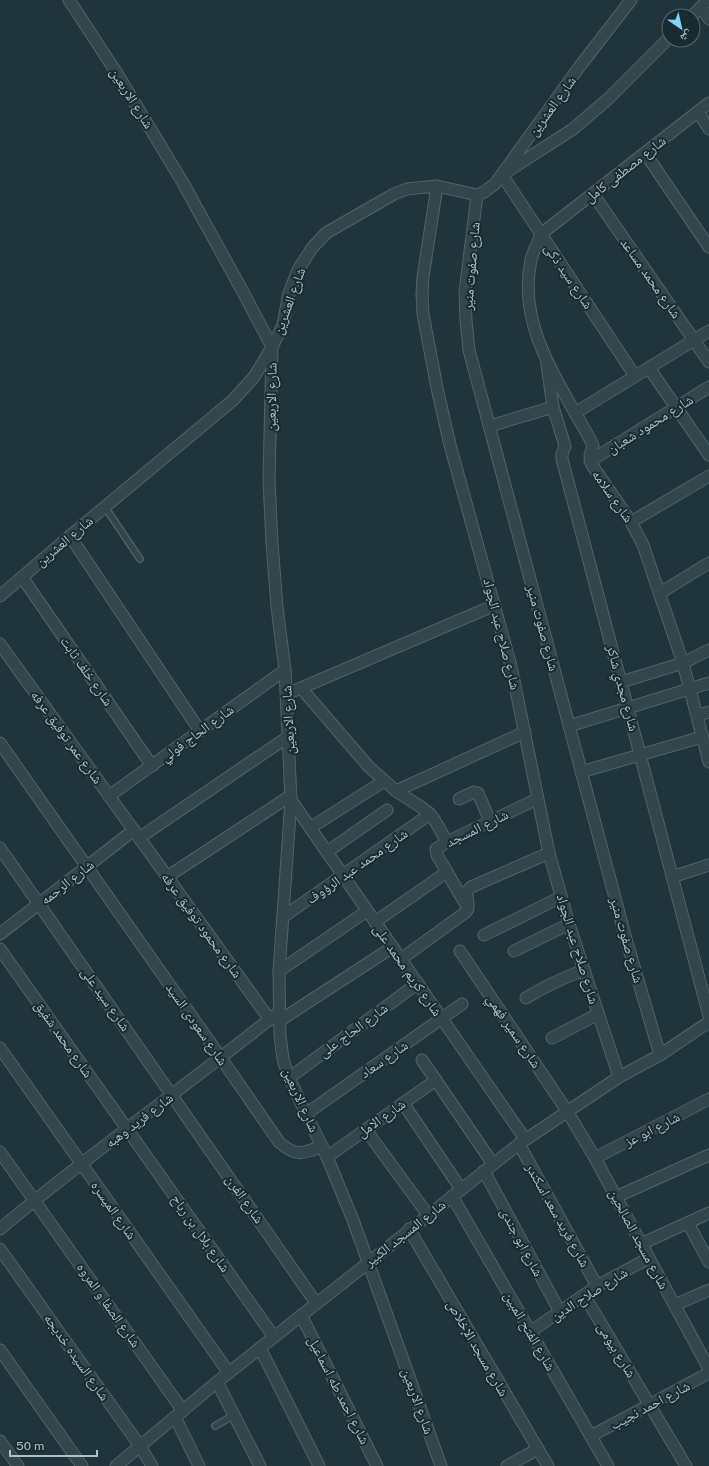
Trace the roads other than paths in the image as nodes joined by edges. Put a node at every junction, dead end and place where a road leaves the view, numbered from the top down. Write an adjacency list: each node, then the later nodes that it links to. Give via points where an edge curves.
1 (69, 0): 18 (street, شارع الاربعين, via 183,182)
2 (631, 0): 10 (street, شارع العشرين)
3 (705, 3): 4 (street)
4 (709, 19)
5 (661, 46): 10 (street, via 608,100 573,129)
6 (709, 103): 7 (street, شارع مصطفى كامل)
7 (698, 112): 8 (street); 9 (street, شارع مصطفى كامل)
8 (709, 129)
9 (645, 153): 12 (street, شارع مصطفى كامل); 15 (street)
10 (502, 175): 13 (street, شارع العشرين, via 495,184); 14 (street, شارع سيد ذكى)
11 (437, 186): 13 (street, شارع العشرين); 18 (street, شارع العشرين, via 407,189 394,194 326,233 312,248 298,270 289,293 283,325); 39 (street, شارع صلاح عبد الجواد, via 423,277 423,314 450,445)
12 (593, 194): 14 (street, شارع مصطفى كامل); 17 (street, شارع محمد مساعد)
13 (477, 195): 27 (street, شارع صفوت منير, via 465,292 466,320 469,350)
14 (541, 234): 19 (street, شارع سلامه, via 532,259 528,281 529,307 534,329); 22 (street, شارع سيد ذكى)
15 (709, 248)
16 (709, 330): 17 (street)
17 (694, 340): 20 (street, شارع محمد مساعد); 21 (street)
18 (272, 347): 31 (street, شارع العشرين, via 254,377 233,400); 43 (street, شارع الاربعين, via 269,480 277,607)
19 (547, 360): 24 (street, شارع مجدي شاكر); 26 (street, شارع سلامه)
20 (709, 362)
21 (649, 368): 22 (street); 25 (street)
22 (635, 376): 26 (street)
23 (709, 387): 25 (street, شارع محمود شعبان)
24 (553, 407): 27 (street); 44 (street, شارع مجدي شاكر, via 565,446 562,460)
25 (676, 407): 28 (street); 29 (street, شارع محمود شعبان)
26 (575, 413): 29 (street, شارع سلامه, via 592,445)
27 (490, 426): 52 (street, شارع صفوت منير)
28 (709, 455)
29 (590, 461): 32 (street, شارع سلامه)
30 (709, 476): 32 (street)
31 (105, 507): 33 (street, شارع العشرين); 34 (lane)
32 (632, 522): 37 (street, شارع سلامه)
33 (70, 536): 36 (street, شارع العشرين); 53 (street)
34 (140, 559)
35 (709, 563): 37 (street)
36 (22, 577): 38 (street, شارع العشرين); 60 (street, شارع خلف ثابت)
37 (660, 593): 42 (street, شارع سلامه)
38 (0, 596)
39 (495, 605): 46 (street); 54 (street, شارع صلاح عبد الجواد)
40 (0, 644): 64 (street, شارع عمر توفيق عرفه)
41 (709, 650): 42 (street)
42 (683, 663): 44 (street); 47 (street, شارع سلامه)
43 (285, 670): 48 (street, شارع الاربعين); 53 (street, شارع الحاج فولي)
44 (621, 682): 49 (street, شارع مجدي شاكر)
45 (709, 683): 47 (street)
46 (301, 688): 48 (street); 62 (street)
47 (690, 689): 49 (street); 51 (street, شارع سلامه)
48 (287, 694): 55 (street, شارع الاربعين)
49 (628, 708): 52 (street); 58 (street, شارع مجدي شاكر)
50 (709, 712): 51 (street)
51 (697, 715): 56 (street, شارع سلامه)
52 (569, 726): 61 (street, شارع صفوت منير)
53 (200, 731): 60 (street, شارع الحاج فولي)
54 (525, 732): 63 (street); 67 (street, شارع صلاح عبد الجواد)
55 (289, 736): 65 (street, شارع الاربعين); 72 (street, شارع الرحمه)
56 (702, 737): 58 (street); 59 (street, شارع سلامه)
57 (0, 743): 78 (street, شارع سعودى السيد)
58 (640, 755): 61 (street); 82 (street, شارع مجدي شاكر)
59 (709, 762)
60 (152, 766): 64 (street, شارع الحاج فولي)
61 (581, 772): 109 (street, شارع صفوت منير)
62 (384, 782): 63 (street); 71 (street)
63 (396, 791): 69 (street)
64 (110, 796): 72 (street, شارع عمر توفيق عرفه)
65 (291, 798): 71 (street, شارع كريم محمد على); 81 (street); 87 (street, شارع الاربعين)
66 (459, 799): 70 (street, via 474,792 478,793)
67 (537, 799): 70 (street, شارع المسجد); 76 (street, شارع صلاح عبد الجواد)
68 (387, 810): 75 (street)
69 (430, 814): 73 (street); 80 (street, شارع محمد عبد الرؤوف)
70 (490, 821): 73 (street, شارع المسجد)
71 (310, 828): 75 (street, شارع كريم محمد على)
72 (136, 834): 78 (street, شارع الرحمه); 81 (street, شارع محمود توفيق عرفه)
73 (446, 842): 79 (street, شارع المسجد, via 435,852)
74 (0, 848): 84 (street, شارع سيد على)
75 (327, 852): 80 (street, شارع كريم محمد على)
76 (549, 853): 83 (street, شارع صلاح عبد الجواد); 85 (street, via 471,887 466,891)
77 (709, 865): 82 (street)
78 (87, 866): 84 (street, شارع الرحمه); 110 (street, شارع سعودى السيد)
79 (447, 872): 85 (street, شارع المسجد); 88 (street)
80 (343, 876): 86 (street, شارع كريم محمد على); 87 (street, شارع محمد عبد الرؤوف)
81 (167, 877): 104 (street, شارع محمود توفيق عرفه)
82 (672, 877): 103 (street, شارع مجدي شاكر)
83 (561, 897): 89 (street, شارع صلاح عبد الجواد); 91 (street)
84 (39, 904): 90 (street, شارع الرحمه); 115 (street, شارع سيد على)
85 (468, 909): 96 (street)
86 (368, 911): 88 (street, شارع كريم محمد على); 98 (street)
87 (283, 917): 98 (street, شارع الاربعين)
88 (375, 922): 92 (street, شارع كريم محمد على)
89 (569, 924): 95 (street); 97 (street, شارع صلاح عبد الجواد)
90 (0, 934)
91 (484, 935)
92 (393, 947): 96 (street, شارع كريم محمد على); 104 (street, شارع فريد وهبه)
93 (0, 949): 120 (street, شارع محمد شفيق)
94 (460, 951): 118 (street, شارع سمير فهمي)
95 (514, 951)
96 (401, 959): 99 (street, شارع كريم محمد على)
97 (584, 970): 100 (street, via 557,980); 102 (street, شارع صلاح عبد الجواد)
98 (279, 971): 104 (street, شارع الاربعين)
99 (418, 983): 105 (street, شارع كريم محمد على); 112 (street, شارع الحاج على)
100 (526, 998)
101 (462, 1004): 105 (street, شارع سعاد)
102 (598, 1014): 107 (street); 113 (street, شارع صلاح عبد الجواد)
103 (709, 1016)
104 (276, 1018): 110 (street, شارع فريد وهبه); 112 (street, شارع الاربعين)
105 (442, 1018): 119 (street, شارع سعاد); 122 (street, شارع كريم محمد على)
106 (709, 1022): 109 (street, شارع المسجد الكبير)
107 (552, 1038)
108 (0, 1048): 128 (street, شارع الميسره)
109 (660, 1055): 113 (street, شارع المسجد الكبير)
110 (221, 1058): 115 (street, شارع فريد وهبه); 123 (street, شارع سعودى السيد, via 286,1149 295,1154)
111 (422, 1060): 114 (street)
112 (289, 1078): 119 (street, شارع الاربعين)
113 (619, 1078): 118 (street, شارع المسجد الكبير)
114 (436, 1080): 117 (street, شارع الامل); 129 (street)
115 (173, 1095): 120 (street, شارع فريد وهبه); 147 (street, شارع الفرن)
116 (709, 1099): 127 (street, شارع ابو عز)
117 (403, 1103): 121 (street, شارع الامل); 131 (street, شارع الفتح المبين)
118 (568, 1110): 122 (street, شارع المسجد الكبير); 127 (street, شارع مسجد الصالحين)
119 (306, 1114): 123 (street, شارع الاربعين)
120 (127, 1129): 128 (street, شارع فريد وهبه); 152 (street, شارع بلال بن رباح)
121 (366, 1130): 126 (street, شارع الامل); 135 (street)
122 (522, 1141): 129 (street, شارع المسجد الكبير); 144 (street, شارع فريد سعد اسكندر)
123 (322, 1146): 126 (street, شارع الاربعين)
124 (0, 1152): 133 (street, شارع الصفا و المروه)
125 (709, 1155): 132 (street)
126 (327, 1157): 142 (street, شارع الاربعين)
127 (595, 1158): 132 (street, شارع مسجد الصالحين)
128 (81, 1163): 133 (street, شارع فريد وهبه); 157 (street, شارع الميسره)
129 (493, 1164): 130 (street, شارع المسجد الكبير)
130 (484, 1171): 131 (street, شارع المسجد الكبير); 149 (street, شارع ابو جندى)
131 (456, 1193): 135 (street, شارع المسجد الكبير); 151 (street, شارع الفتح المبين)
132 (616, 1196): 139 (street, شارع مسجد الصالحين)
133 (34, 1200): 137 (street, شارع فريد وهبه); 161 (street, شارع الصفا و المروه)
134 (709, 1213): 136 (street)
135 (428, 1215): 138 (street, شارع المسجد الكبير)
136 (688, 1222): 139 (street); 143 (street)
137 (0, 1229)
138 (409, 1229): 142 (street, شارع المسجد الكبير); 167 (street, شارع مسجد الإخلاص)
139 (641, 1244): 141 (street, شارع مسجد الصالحين)
140 (0, 1249): 166 (street, شارع السيده خديجه)
141 (649, 1258): 144 (street, شارع صلاح الدين); 148 (street, شارع مسجد الصالحين)
142 (368, 1262): 147 (street, شارع المسجد الكبير); 176 (street, شارع الاربعين)
143 (709, 1262)
144 (597, 1286): 146 (street, شارع صلاح الدين)
145 (709, 1290): 148 (street)
146 (584, 1295): 149 (street, شارع صلاح الدين); 160 (street, شارع بيومى)
147 (316, 1303): 150 (street, شارع المسجد الكبير)
148 (675, 1305): 155 (street, شارع مسجد الصالحين)
149 (560, 1312): 151 (street, شارع صلاح الدين)
150 (301, 1315): 152 (street, شارع المسجد الكبير); 175 (street, شارع احمد طه اسماعيل)
151 (530, 1332): 164 (street, شارع الفتح المبين)
152 (274, 1337): 153 (street, شارع المسجد الكبير)
153 (260, 1348): 157 (street, شارع المسجد الكبير); 174 (street)
154 (0, 1350): 170 (street)
155 (705, 1351): 156 (street, شارع مسجد الصالحين)
156 (709, 1369)
157 (229, 1373): 159 (street, شارع المسجد الكبير)
158 (709, 1373): 160 (street, شارع احمد نجيب)
159 (217, 1382): 161 (street, شارع المسجد الكبير); 162 (street)
160 (650, 1404): 164 (street, شارع احمد نجيب); 180 (street, شارع بيومى)
161 (179, 1414): 166 (street, شارع المسجد الكبير); 172 (street, شارع الصفا و المروه)
162 (234, 1415): 163 (lane); 173 (street)
163 (215, 1426)
164 (591, 1436): 179 (street, شارع الفتح المبين)
165 (0, 1441): 169 (street)
166 (140, 1446): 168 (street, شارع المسجد الكبير); 171 (street, شارع السيده خديجه)
167 (538, 1449): 177 (street); 178 (street, شارع مسجد الإخلاص)
168 (120, 1465)
169 (18, 1466)
170 (82, 1466)
171 (152, 1466)
172 (199, 1466)
173 (260, 1466)
174 (319, 1466)
175 (377, 1466)
176 (441, 1466)
177 (507, 1466)
178 (548, 1466)
179 (608, 1466)
180 (686, 1466)

